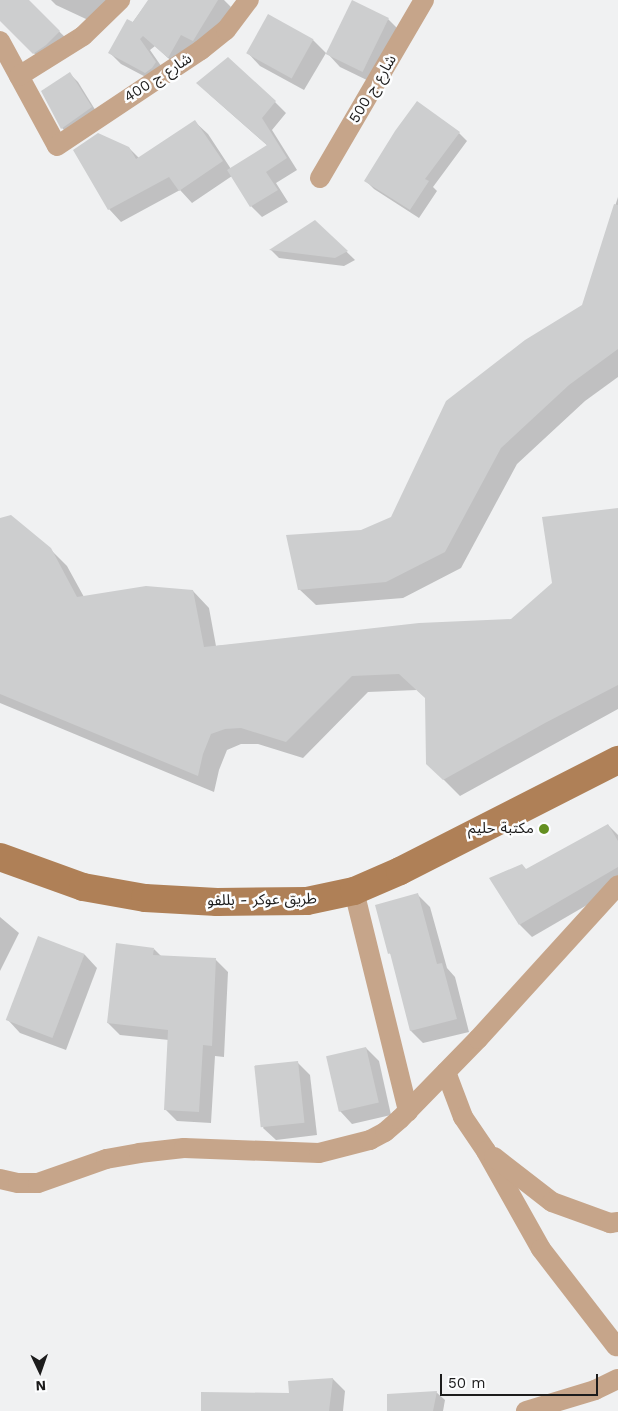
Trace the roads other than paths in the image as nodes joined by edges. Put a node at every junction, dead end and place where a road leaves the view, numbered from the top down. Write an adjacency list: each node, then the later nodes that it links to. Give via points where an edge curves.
1 (120, 0): 5 (street, via 83,36)
2 (249, 0): 5 (street, شارع ج 400, via 226,30 201,50 57,146)
3 (424, 0): 6 (street, شارع ج 500)
4 (0, 41): 5 (street)
5 (19, 76)
6 (320, 178)
7 (618, 760): 10 (street, طريق عوكر - بللفو, via 400,872)
8 (0, 857): 10 (street, طريق عوكر - بللفو, via 83,887 145,898 307,901)
9 (618, 885): 11 (street)
10 (354, 891): 12 (street)
11 (446, 1072): 12 (street); 13 (street, via 463,1117)
12 (408, 1111): 14 (street, via 385,1132 370,1140 319,1153 184,1148 106,1159 38,1183)
13 (486, 1151): 15 (street, via 552,1202); 16 (street, via 541,1249)
14 (0, 1179)
15 (618, 1222)
16 (616, 1346)
17 (618, 1379): 18 (street, via 595,1390)
18 (526, 1411)

